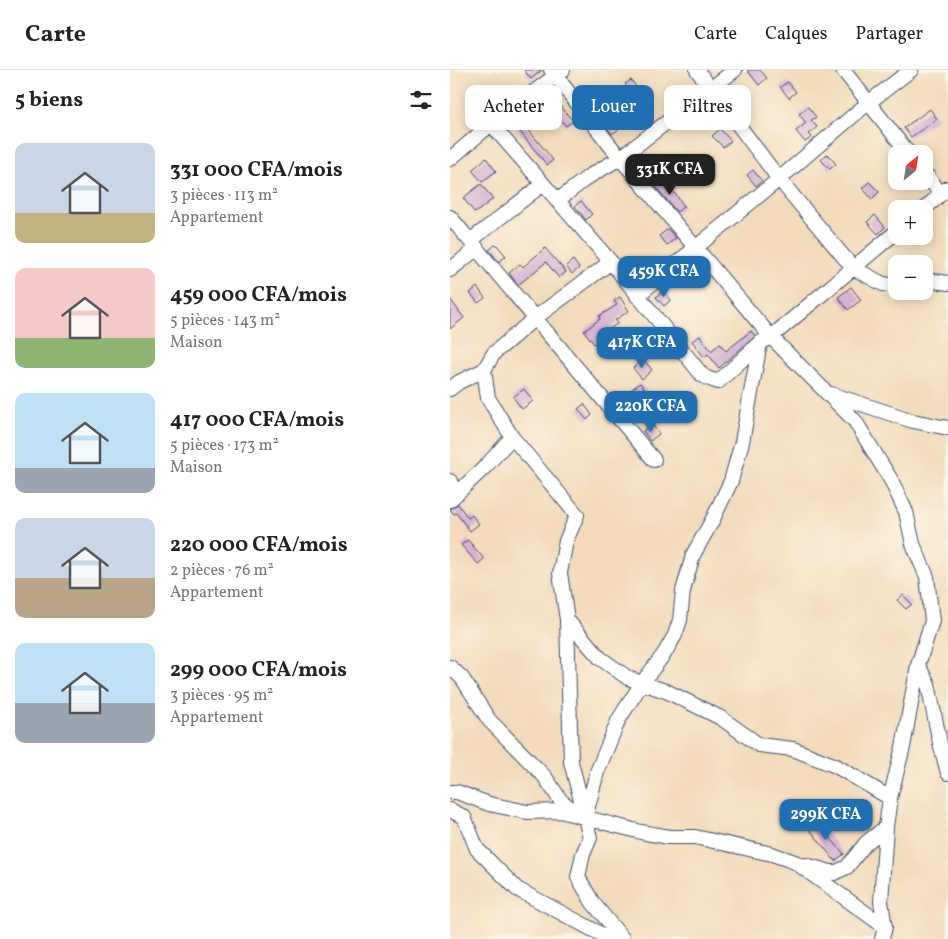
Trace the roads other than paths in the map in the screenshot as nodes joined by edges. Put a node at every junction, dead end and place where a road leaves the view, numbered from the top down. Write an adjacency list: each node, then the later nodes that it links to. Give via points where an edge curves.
1 (697, 70): 7 (street)
2 (735, 70): 8 (street)
3 (843, 70): 9 (street)
4 (911, 70): 9 (street)
5 (556, 72): 6 (street); 15 (street)
6 (540, 85)
7 (709, 85)
8 (717, 85)
9 (868, 103): 14 (street); 17 (street)
10 (664, 125): 15 (street)
11 (484, 130): 16 (street)
12 (496, 130): 19 (street)
13 (743, 130): 17 (street)
14 (902, 145)
15 (620, 158): 21 (street); 26 (street)
16 (450, 160)
17 (779, 179): 26 (street); 28 (street)
18 (933, 180): 20 (street)
19 (543, 184): 21 (street); 25 (street)
20 (945, 191): 22 (street)
21 (557, 201): 27 (street)
22 (933, 201)
23 (450, 217): 25 (street)
24 (888, 239): 28 (street)
25 (474, 245): 29 (street); 34 (street)
26 (697, 247): 33 (street); 35 (street)
27 (611, 262): 33 (street); 34 (street)
28 (853, 268): 32 (street); 35 (street)
29 (450, 270)
30 (933, 281): 31 (street)
31 (948, 283)
32 (888, 285)
33 (637, 296): 35 (street, via 706,378 718,382)
34 (535, 318): 36 (street, via 494,353); 41 (street)
35 (766, 340): 38 (street); 47 (street, via 731,481 693,555 674,635)
36 (484, 370): 37 (street); 40 (street, via 488,398)
37 (450, 389)
38 (828, 394): 39 (street, via 913,421); 45 (street, via 855,421 891,480 906,512 913,544 927,577 932,621)
39 (948, 428)
40 (512, 437): 43 (street); 44 (street, via 577,515 566,541 560,573)
41 (654, 460)
42 (450, 481): 43 (street)
43 (454, 496)
44 (567, 620): 47 (street, via 600,658 628,678); 52 (street, via 571,762)
45 (918, 665): 48 (street, via 928,684); 50 (street)
46 (450, 667): 52 (street, via 462,678 489,720 544,777 561,801)
47 (642, 682): 50 (street, via 721,718 759,745 793,749 836,766); 52 (street, via 607,747)
48 (948, 773)
49 (450, 792): 52 (street, via 527,812 560,812)
50 (890, 798): 53 (street)
51 (450, 810): 56 (street, via 464,817 477,849 517,889)
52 (585, 818): 54 (street, via 669,837 696,836); 57 (street, via 590,838 578,877 593,903)
53 (886, 827): 54 (street, via 866,843 847,867 834,873); 55 (street, via 881,902)
54 (795, 862): 55 (street)
55 (883, 933)
56 (610, 939)
57 (624, 939)

